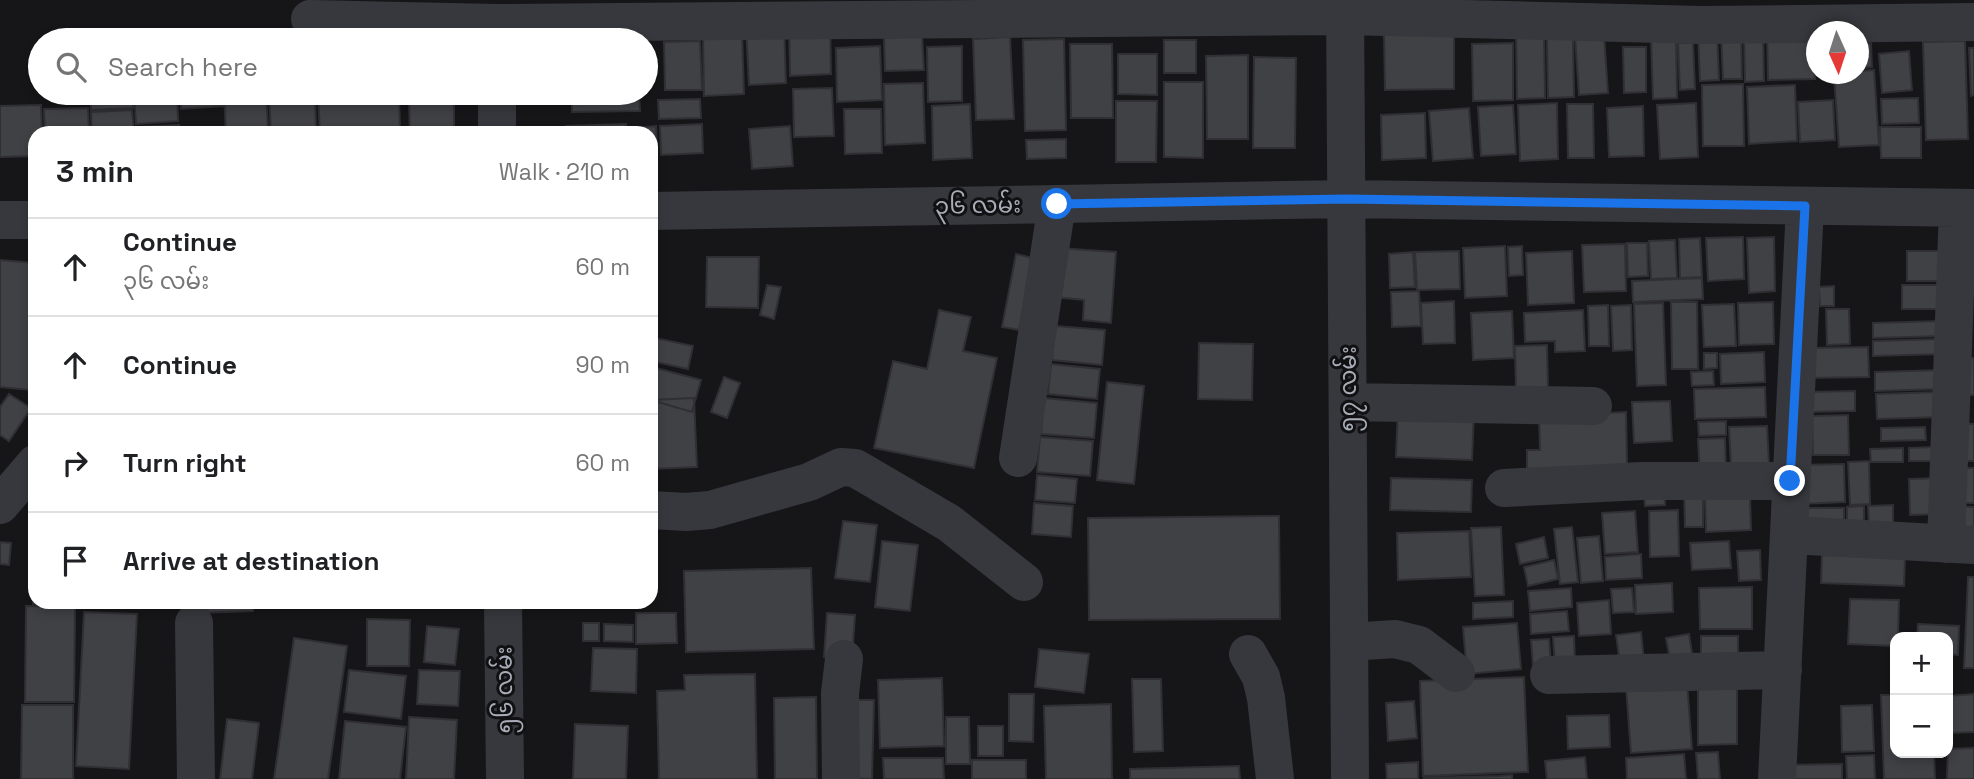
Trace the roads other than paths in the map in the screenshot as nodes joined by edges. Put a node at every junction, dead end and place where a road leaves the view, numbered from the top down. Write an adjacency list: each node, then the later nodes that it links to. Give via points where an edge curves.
1 (1345, 8): 3 (street); 4 (street, via 1701,25); 7 (street, ၅၇ လမ်း)
2 (310, 19): 3 (street)
3 (496, 21)
4 (1974, 22)
5 (497, 105): 6 (street)
6 (497, 126)
7 (1347, 199): 8 (street, ၃၆ လမ်း); 9 (street, ၃၆ လမ်း); 14 (street, ၅၇ လမ်း)
8 (1057, 204): 11 (street, ၃၆ လမ်း); 16 (street)
9 (1805, 206): 10 (street, ၃၆ လမ်း); 18 (street)
10 (1966, 208): 23 (street)
11 (658, 211)
12 (28, 219): 13 (street)
13 (0, 220)
14 (1348, 402): 15 (street); 27 (street, ၅၇ လမ်း)
15 (1593, 407)
16 (1018, 458)
17 (28, 472): 20 (street)
18 (1790, 481): 19 (street, via 1642,481); 22 (street)
19 (1504, 488)
20 (0, 505)
21 (658, 510): 24 (street, via 710,510 810,482 848,466 949,523)
22 (1790, 535): 23 (street); 30 (street)
23 (1960, 544)
24 (1024, 582)
25 (503, 609): 34 (street, ၅၆ လမ်း)
26 (194, 623): 33 (street)
27 (1349, 642): 31 (street, via 1395,639 1419,645); 37 (street, ၅၇ လမ်း)
28 (1248, 654): 36 (street, via 1266,698)
29 (844, 659): 35 (street)
30 (1783, 670): 32 (street); 38 (street)
31 (1456, 673)
32 (1549, 676)
33 (196, 779)
34 (505, 779)
35 (841, 779)
36 (1275, 779)
37 (1350, 779)
38 (1777, 779)

